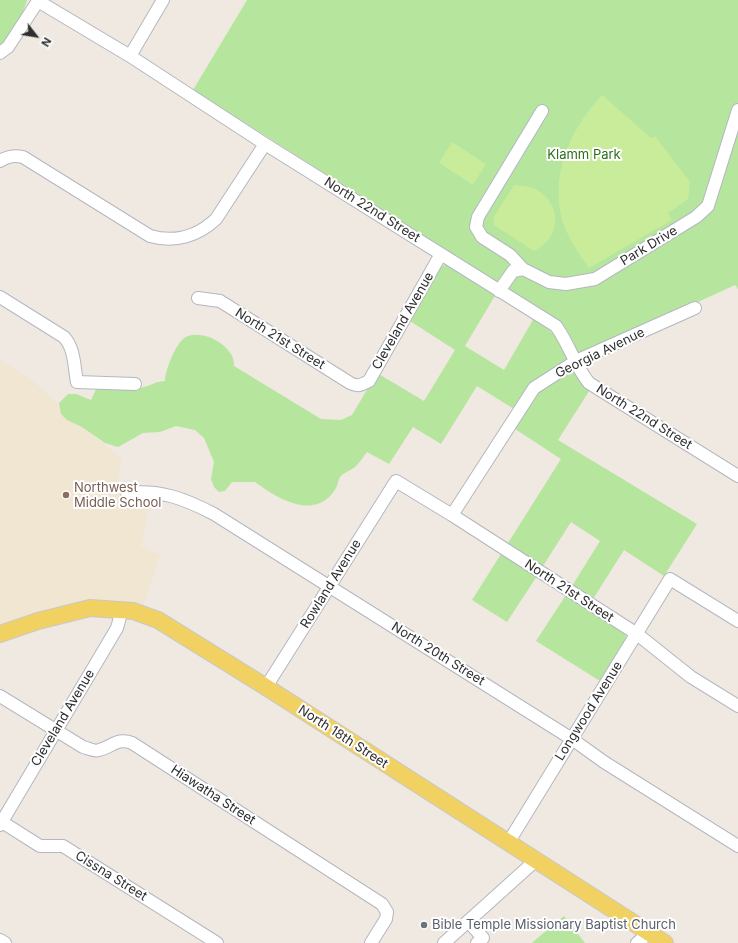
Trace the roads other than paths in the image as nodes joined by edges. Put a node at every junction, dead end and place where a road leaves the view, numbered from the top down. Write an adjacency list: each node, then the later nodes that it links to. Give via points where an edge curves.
1 (38, 0): 3 (street, North 22nd Street, via 8,47); 4 (street, North 22nd Street)
2 (163, 0): 4 (street)
3 (0, 53)
4 (130, 56): 7 (street, North 22nd Street)
5 (738, 110): 10 (street, Park Drive, via 708,206 696,218 595,278 580,283 549,282)
6 (542, 111): 10 (street, Park Drive, via 478,217 476,227 482,237 510,255)
7 (265, 144): 8 (street, via 216,219 206,229 181,238 160,239 150,236 23,157 14,155); 9 (street, North 22nd Street)
8 (0, 162)
9 (441, 254): 11 (street, North 22nd Street); 17 (street, Cleveland Avenue, via 369,381)
10 (523, 269): 11 (street, via 513,272)
11 (499, 291): 15 (street, North 22nd Street, via 556,326)
12 (0, 297): 16 (street, via 69,342 77,382)
13 (198, 298): 17 (street, North 21st Street, via 220,301 355,386)
14 (695, 308): 15 (street, Georgia Avenue)
15 (576, 361): 18 (street, North 22nd Street, via 589,383); 21 (street, Georgia Avenue, via 534,388)
16 (135, 384)
17 (361, 385)
18 (738, 476)
19 (396, 482): 21 (street, North 21st Street); 22 (street, Rowland Avenue)
20 (127, 493): 22 (street, North 20th Street, via 145,491 192,502)
21 (452, 515): 26 (street, North 21st Street)
22 (330, 586): 27 (street, Rowland Avenue); 31 (street, North 20th Street)
23 (122, 610): 25 (main road, North 18th Street, via 90,608); 27 (main road, North 18th Street, via 158,620); 30 (street, Cleveland Avenue, via 117,628)
24 (738, 621): 26 (street, Longwood Avenue, via 670,579)
25 (0, 634)
26 (636, 634): 29 (street, North 21st Street, via 691,677); 31 (street, Longwood Avenue)
27 (266, 687): 33 (main road, North 18th Street)
28 (0, 696): 30 (street, Hiawatha Street)
29 (738, 706)
30 (55, 730): 32 (street, Cleveland Avenue); 39 (street, Hiawatha Street, via 83,747 98,751 120,741 132,743 382,904 387,912)
31 (572, 739): 33 (street, Longwood Avenue); 34 (street, North 20th Street)
32 (1, 823): 42 (street, Cissna Street, via 40,846 63,846)
33 (508, 843): 35 (main road, North 18th Street)
34 (738, 846)
35 (535, 861): 36 (street); 37 (main road, North 18th Street)
36 (468, 922): 40 (street); 43 (street)
37 (643, 938): 44 (main road, North 18th Street)
38 (0, 940): 41 (street)
39 (377, 941)
40 (482, 941)
41 (5, 943)
42 (217, 943)
43 (444, 943)
44 (666, 943)

